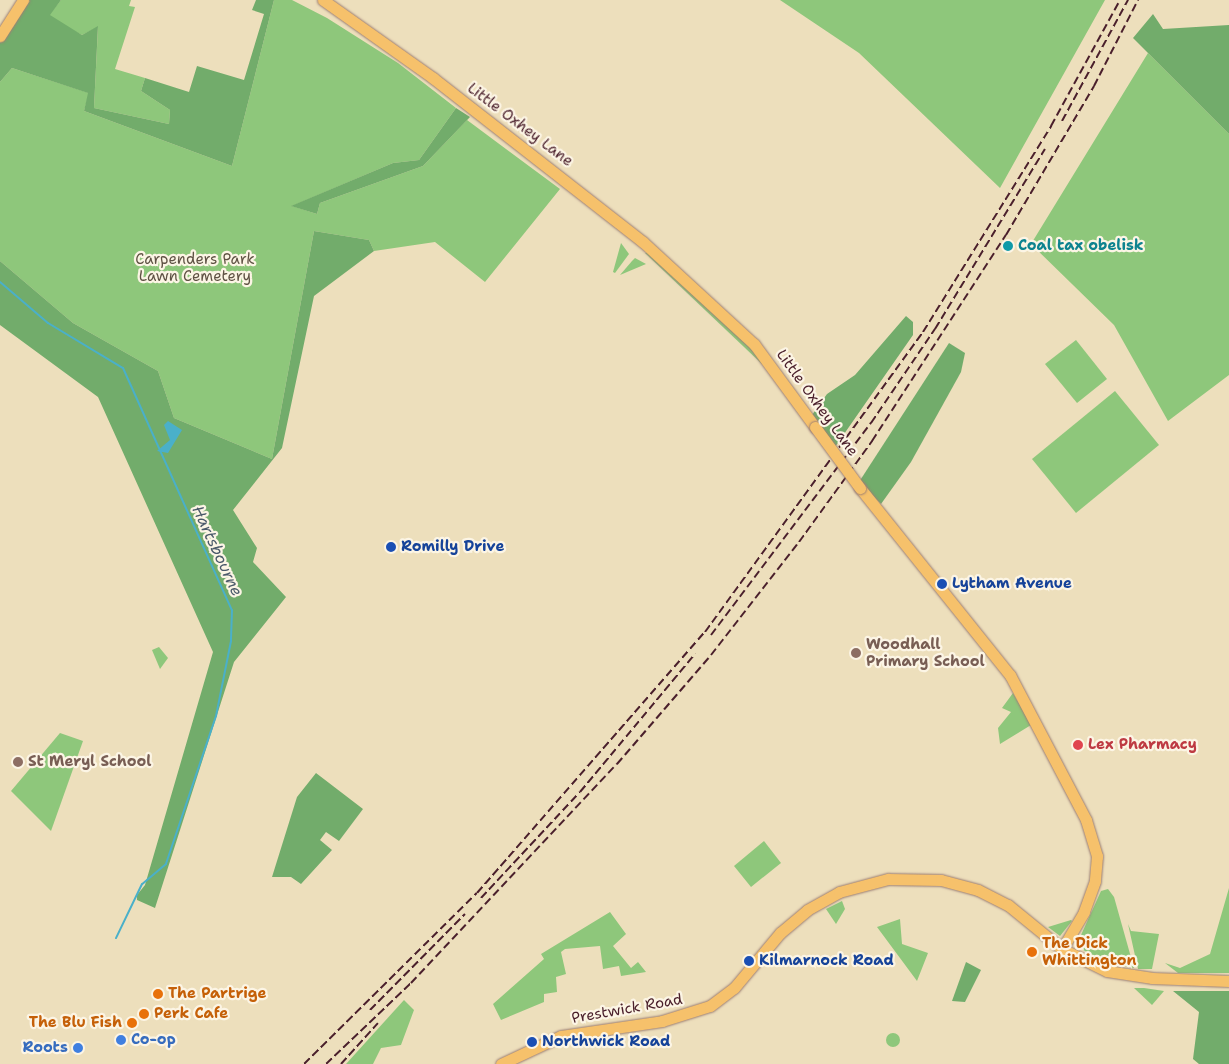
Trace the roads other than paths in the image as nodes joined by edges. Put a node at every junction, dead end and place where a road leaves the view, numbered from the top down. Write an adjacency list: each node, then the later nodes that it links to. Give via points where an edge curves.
1 (23, 0): 3 (main road)
2 (323, 0): 4 (main road, Little Oxhey Lane, bridge, via 433,78 643,242 754,344 860,488 1006,669 1086,820 1096,856 1095,882 1084,912)
3 (0, 36)
4 (1062, 949): 5 (main road, Prestwick Road, via 1121,974); 6 (main road, Prestwick Road, via 1008,905 978,890 922,878 876,881 839,892 800,915 734,988 710,1006 676,1018 561,1036)
5 (1229, 980)
6 (501, 1064)

